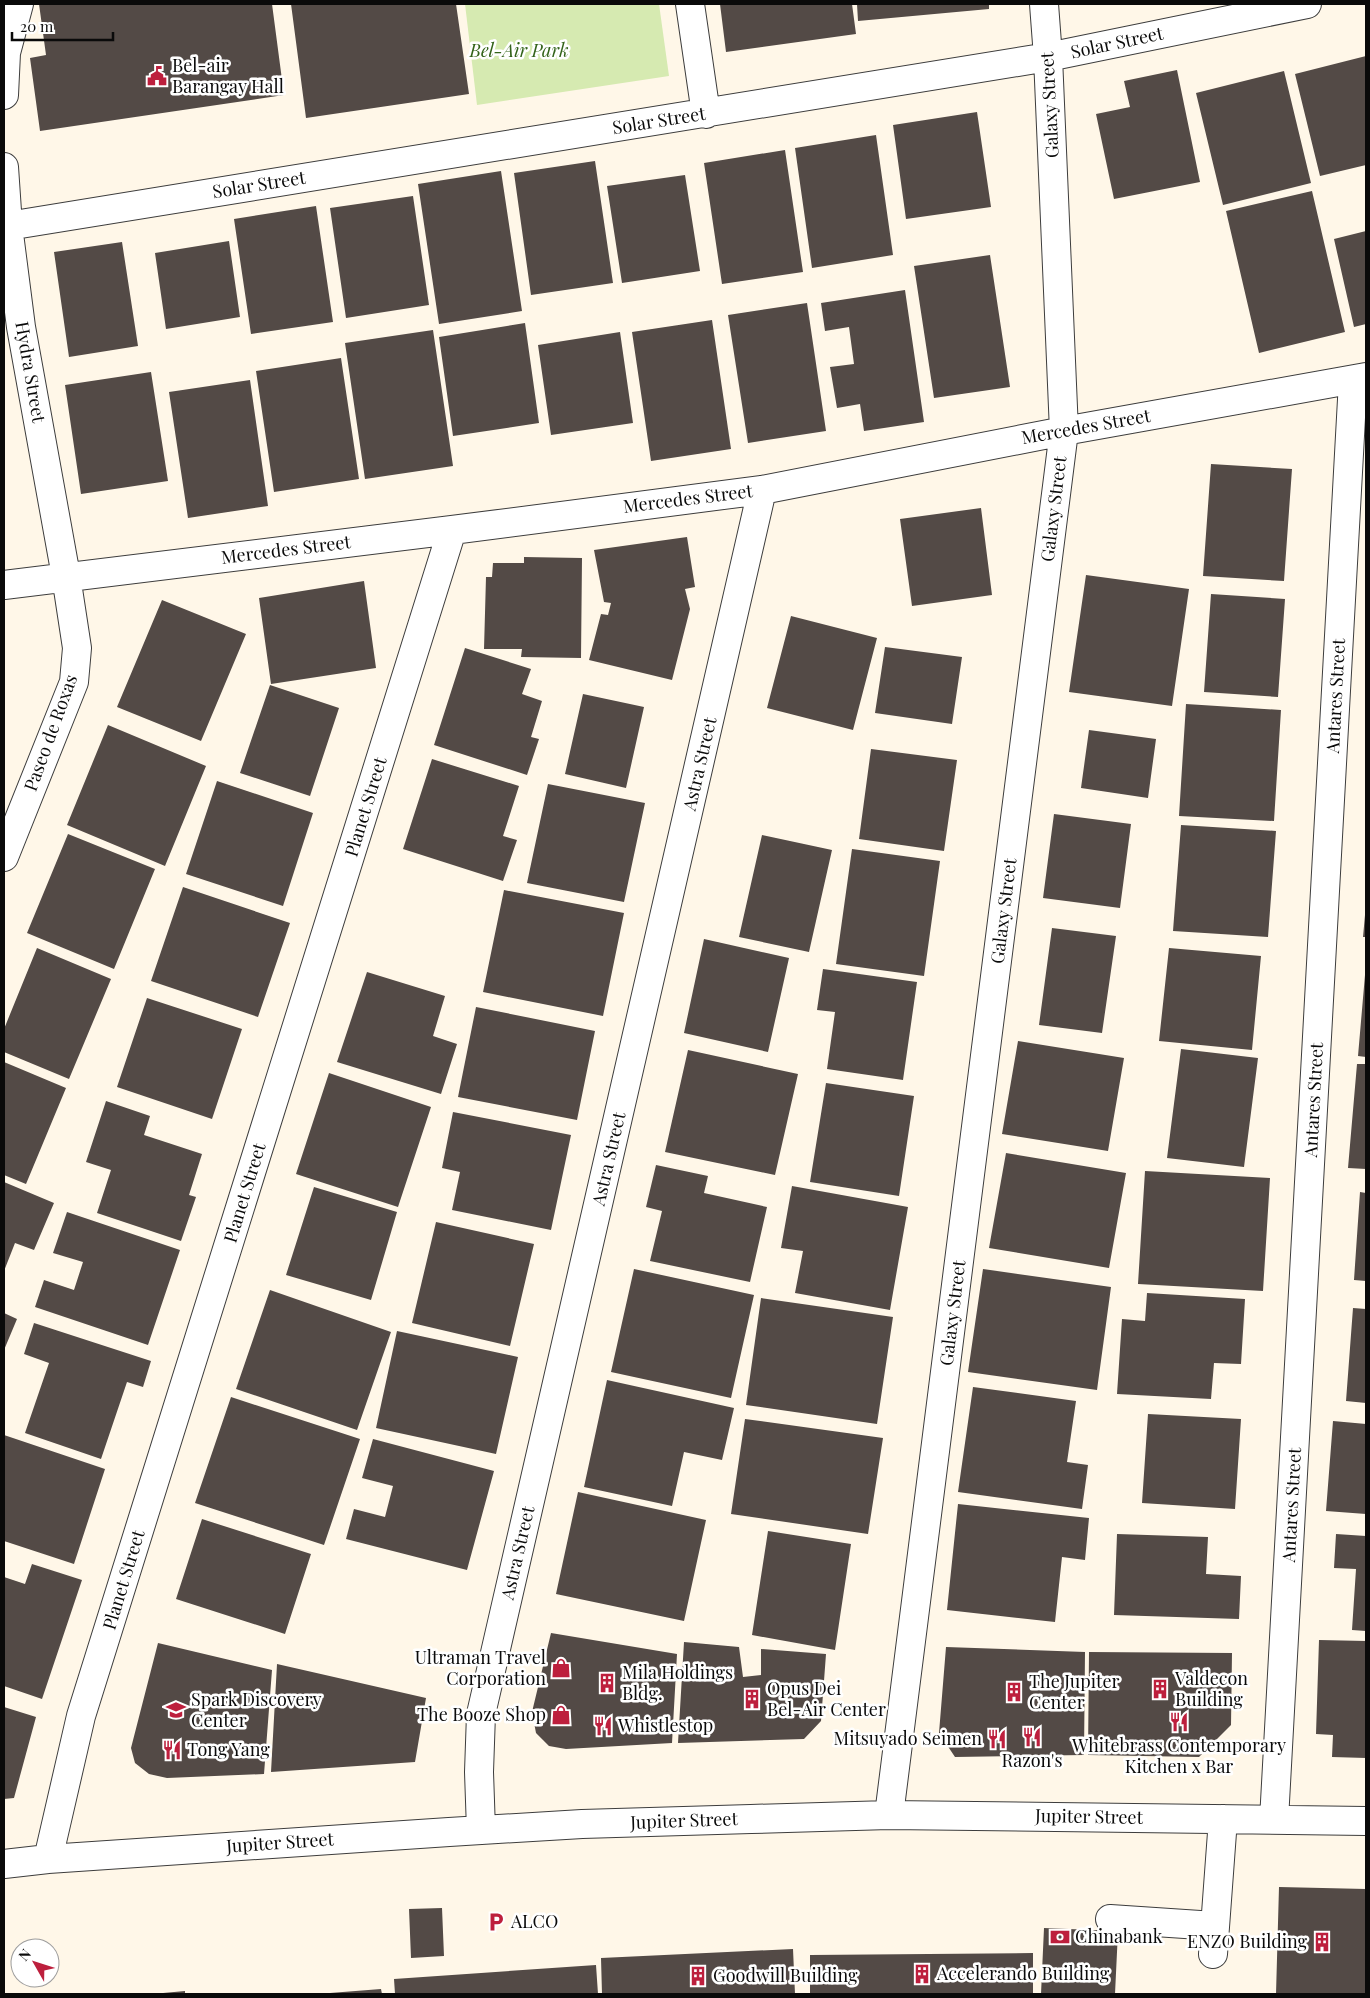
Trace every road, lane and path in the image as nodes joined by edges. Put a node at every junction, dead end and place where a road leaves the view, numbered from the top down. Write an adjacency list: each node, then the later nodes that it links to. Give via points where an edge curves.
1 (19, 4): 6 (street, via 6,53)
2 (690, 4): 7 (street)
3 (1044, 4): 5 (street, Galaxy Street)
4 (1307, 4): 5 (street, Solar Street)
5 (1048, 57): 7 (street, Solar Street); 11 (street, Galaxy Street)
6 (4, 95)
7 (706, 114): 9 (street, Solar Street)
8 (4, 167): 9 (street, Hydra Street)
9 (8, 226): 14 (street, Hydra Street, via 21,327)
10 (1360, 379): 11 (street, Mercedes Street); 19 (street, Antares Street)
11 (1064, 431): 12 (street, Mercedes Street); 17 (street, Galaxy Street)
12 (762, 490): 13 (street, Mercedes Street); 21 (street, Astra Street, via 481,1714)
13 (452, 530): 14 (street, Mercedes Street); 22 (street, Planet Street, via 84,1706)
14 (66, 576): 15 (street, Mercedes Street); 16 (street, Paseo de Roxas, via 77,648 74,682)
15 (4, 585)
16 (4, 857)
17 (889, 1815): 18 (street, Jupiter Street); 21 (street, Jupiter Street)
18 (1223, 1819): 19 (street, Jupiter Street); 25 (street)
19 (1274, 1820): 20 (street, Jupiter Street)
20 (1366, 1821)
21 (481, 1830): 22 (street, Jupiter Street)
22 (48, 1859): 23 (street, Jupiter Street)
23 (4, 1864)
24 (1110, 1920): 25 (street)
25 (1215, 1926): 26 (street)
26 (1213, 1954)

